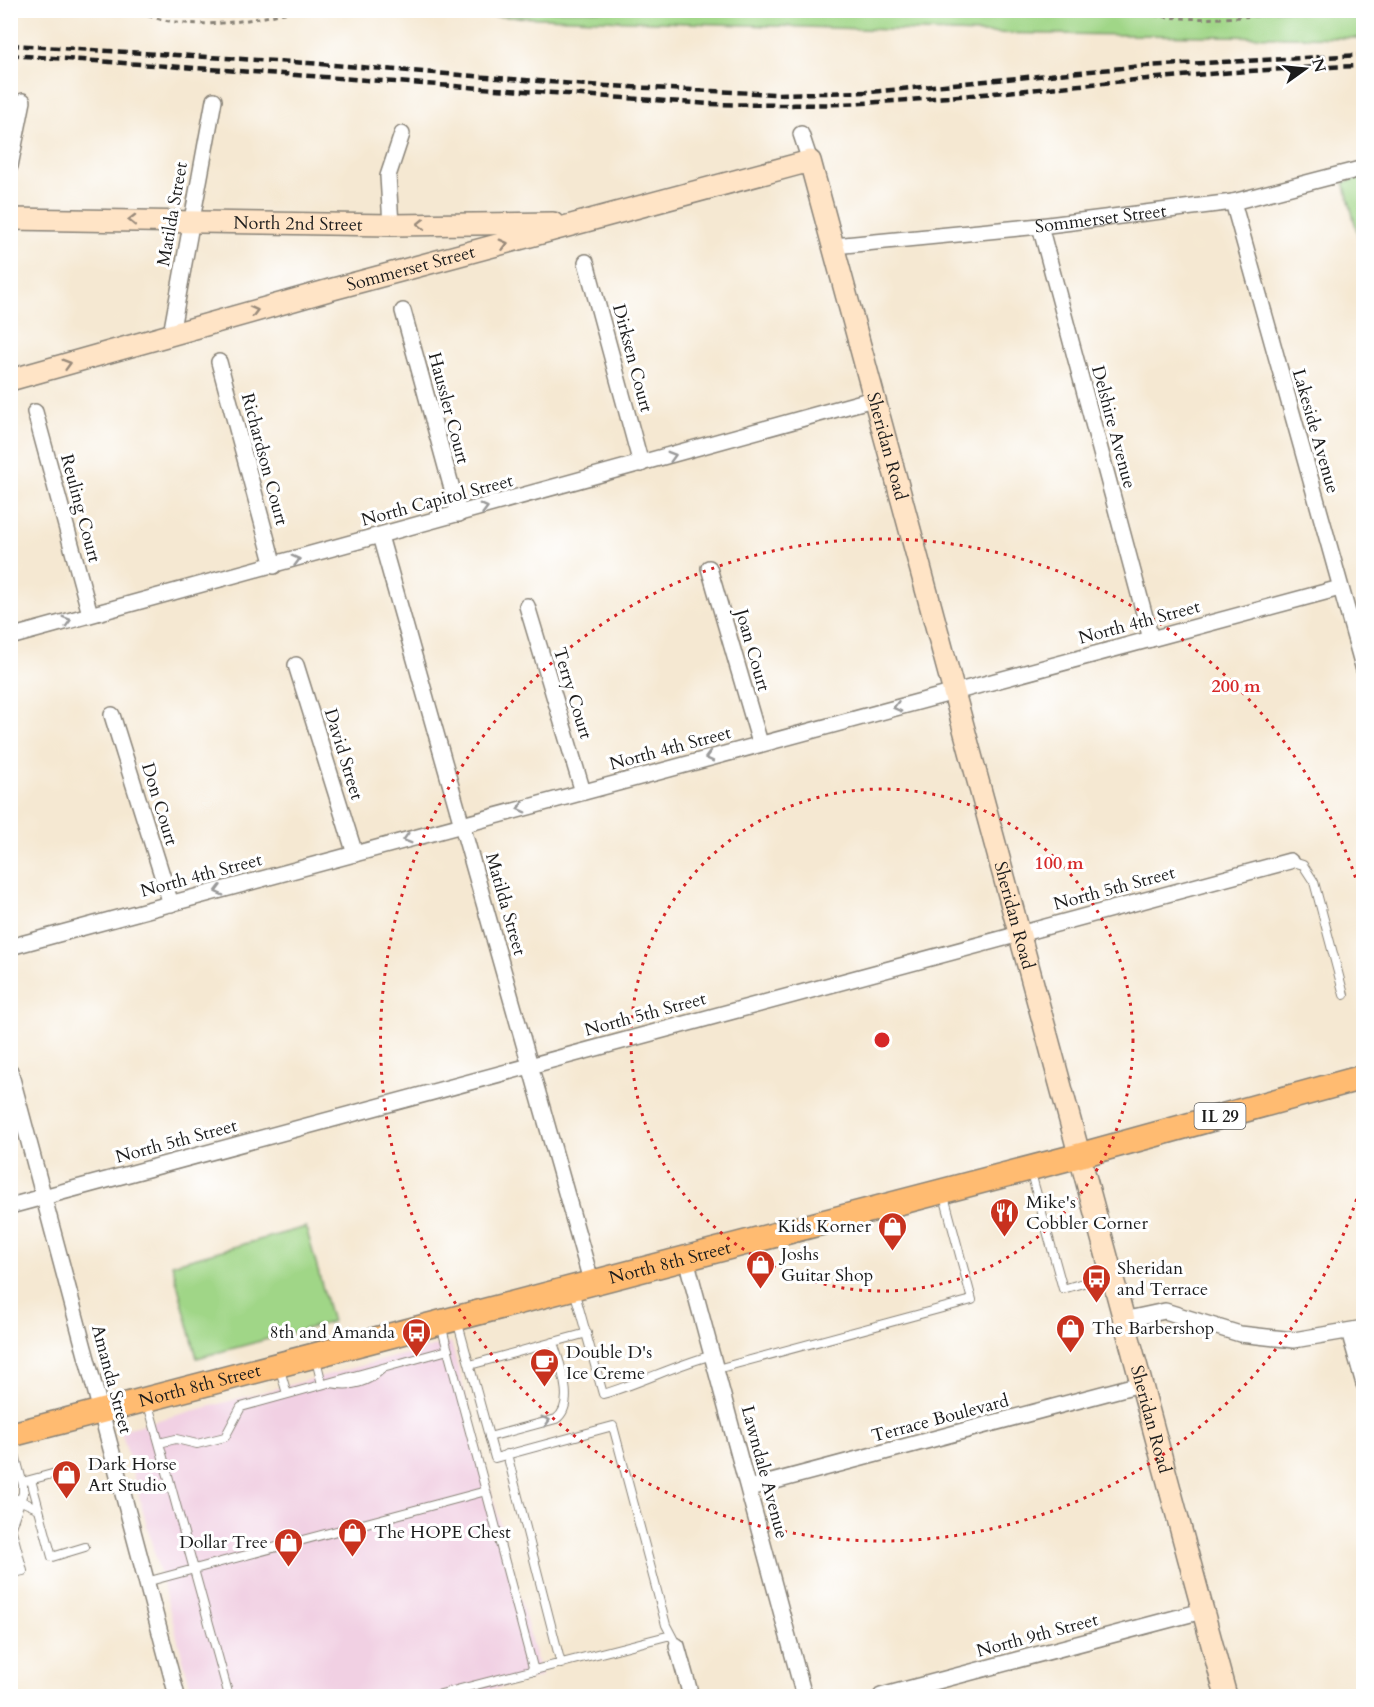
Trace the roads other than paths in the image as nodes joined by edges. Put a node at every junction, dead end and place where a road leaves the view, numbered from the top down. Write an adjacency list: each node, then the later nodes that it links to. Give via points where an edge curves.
1 (214, 100): 10 (street, Matilda Street)
2 (23, 101): 6 (street)
3 (402, 134): 12 (street, via 388,176)
4 (801, 134): 5 (street, Sheridan Road)
5 (810, 161): 11 (main road, Sommerset Street); 14 (main road, Sheridan Road)
6 (10, 166)
7 (1364, 168): 8 (street, Sommerset Street)
8 (1233, 202): 13 (street, Sommerset Street); 27 (street, Lakeside Avenue)
9 (10, 219): 10 (main road, North 2nd Street, one-way to 9)
10 (190, 221): 12 (main road, North 2nd Street); 17 (street, Matilda Street)
11 (585, 222): 12 (main road, North 2nd Street, one-way to 12); 17 (main road, Sommerset Street, one-way to 11)
12 (391, 225)
13 (1040, 226): 14 (street, Sommerset Street); 31 (street, Delshire Avenue)
14 (834, 246): 20 (main road, Sheridan Road)
15 (586, 262): 22 (street, Dirksen Court)
16 (403, 311): 23 (street, Haussler Court)
17 (171, 334): 19 (main road, Sommerset Street, one-way to 17)
18 (219, 362): 25 (street, Richardson Court)
19 (10, 380)
20 (873, 399): 22 (street, North Capitol Street, one-way to 20); 34 (main road, Sheridan Road)
21 (35, 412): 29 (street, Reuling Court)
22 (641, 465): 23 (street, North Capitol Street, one-way to 22)
23 (459, 514): 24 (street, North Capitol Street)
24 (380, 536): 25 (street, North Capitol Street, one-way to 24); 38 (street, Matilda Street)
25 (274, 566): 29 (street, North Capitol Street)
26 (709, 568): 36 (street, Joan Court)
27 (1340, 588): 31 (street, North 4th Street); 33 (street, Lakeside Avenue)
28 (527, 606): 37 (street, Terry Court)
29 (90, 614): 30 (street, North Capitol Street, one-way to 29)
30 (10, 637)
31 (1151, 639): 34 (street, North 4th Street)
32 (296, 665): 39 (street, David Street)
33 (1364, 670)
34 (954, 692): 36 (street, North 4th Street, one-way to 36); 42 (main road, Sheridan Road)
35 (112, 715): 41 (street, Don Court)
36 (760, 743): 37 (street, North 4th Street, one-way to 37)
37 (583, 792): 38 (street, North 4th Street, one-way to 38)
38 (463, 824): 39 (street, North 4th Street, one-way to 39); 45 (street, Matilda Street)
39 (355, 854): 41 (street, North 4th Street, one-way to 41)
40 (1290, 861): 42 (street, North 5th Street); 44 (lane, via 1309,872)
41 (171, 904): 43 (street, North 4th Street)
42 (1019, 934): 45 (street, North 5th Street); 48 (main road, Sheridan Road)
43 (10, 947)
44 (1344, 995)
45 (531, 1065): 51 (street, North 5th Street); 55 (street, Matilda Street)
46 (10, 1071): 51 (street, Amanda Street)
47 (1364, 1077): 48 (main road, North 8th Street / IL 29)
48 (1077, 1156): 49 (main road, North 8th Street / IL 29); 54 (main road, Sheridan Road)
49 (1030, 1168): 50 (main road, North 8th Street / IL 29); 54 (lane, via 1063,1288)
50 (942, 1191): 53 (main road, North 8th Street / IL 29); 63 (lane, via 972,1300)
51 (44, 1197): 52 (street, North 5th Street); 71 (street, Amanda Street)
52 (10, 1206)
53 (686, 1258): 55 (main road, North 8th Street / IL 29); 63 (street, Lawndale Avenue)
54 (1110, 1275): 56 (main road, Sheridan Road)
55 (583, 1286): 57 (main road, North 8th Street / IL 29); 59 (lane)
56 (1123, 1320): 58 (street, via 1165,1311 1240,1334 1267,1338 1306,1339); 67 (main road, Sheridan Road)
57 (449, 1321): 61 (lane); 62 (main road, North 8th Street / IL 29); 65 (lane)
58 (1356, 1330): 68 (street)
59 (587, 1333): 60 (lane); 63 (lane, via 603,1394 676,1365)
60 (553, 1342): 65 (lane); 73 (lane, one-way to 60, via 562,1415 565,1393)
61 (448, 1350): 66 (lane); 79 (lane)
62 (314, 1355): 64 (main road, North 8th Street / IL 29); 66 (lane)
63 (715, 1362): 78 (street, Lawndale Avenue)
64 (278, 1364): 69 (lane); 70 (main road, North 8th Street / IL 29)
65 (470, 1365): 73 (lane)
66 (325, 1383): 69 (lane)
67 (1140, 1384): 78 (street, Terrace Boulevard); 87 (main road, Sheridan Road)
68 (1364, 1384)
69 (287, 1394): 74 (lane, via 241,1407 225,1437 197,1444 176,1439)
70 (147, 1399): 71 (main road, North 8th Street / IL 29); 74 (lane)
71 (101, 1411): 72 (main road, North 8th Street / IL 29); 86 (street, Amanda Street)
72 (10, 1436): 77 (lane)
73 (489, 1437): 75 (lane, via 495,1458)
74 (159, 1443): 84 (lane)
75 (507, 1454): 88 (lane, via 613,1426 666,1625); 89 (lane)
76 (68, 1470): 77 (lane)
77 (26, 1481): 81 (lane); 82 (lane)
78 (749, 1488): 95 (street, Lawndale Avenue)
79 (486, 1491): 84 (lane); 90 (lane)
80 (10, 1496): 81 (lane)
81 (20, 1501): 82 (lane); 85 (lane, via 11,1527 22,1571)
82 (39, 1509): 83 (lane, via 52,1557)
83 (85, 1547)
84 (194, 1569): 86 (lane); 92 (lane)
85 (10, 1574)
86 (146, 1582): 91 (street, Amanda Street)
87 (1202, 1611): 96 (street, North 9th Street); 97 (main road, Sheridan Road)
88 (674, 1640): 89 (lane); 94 (street)
89 (561, 1664): 90 (lane)
90 (534, 1671): 93 (lane)
91 (177, 1696)
92 (230, 1696)
93 (433, 1696)
94 (691, 1696)
95 (804, 1696)
96 (881, 1696)
97 (1226, 1696)

